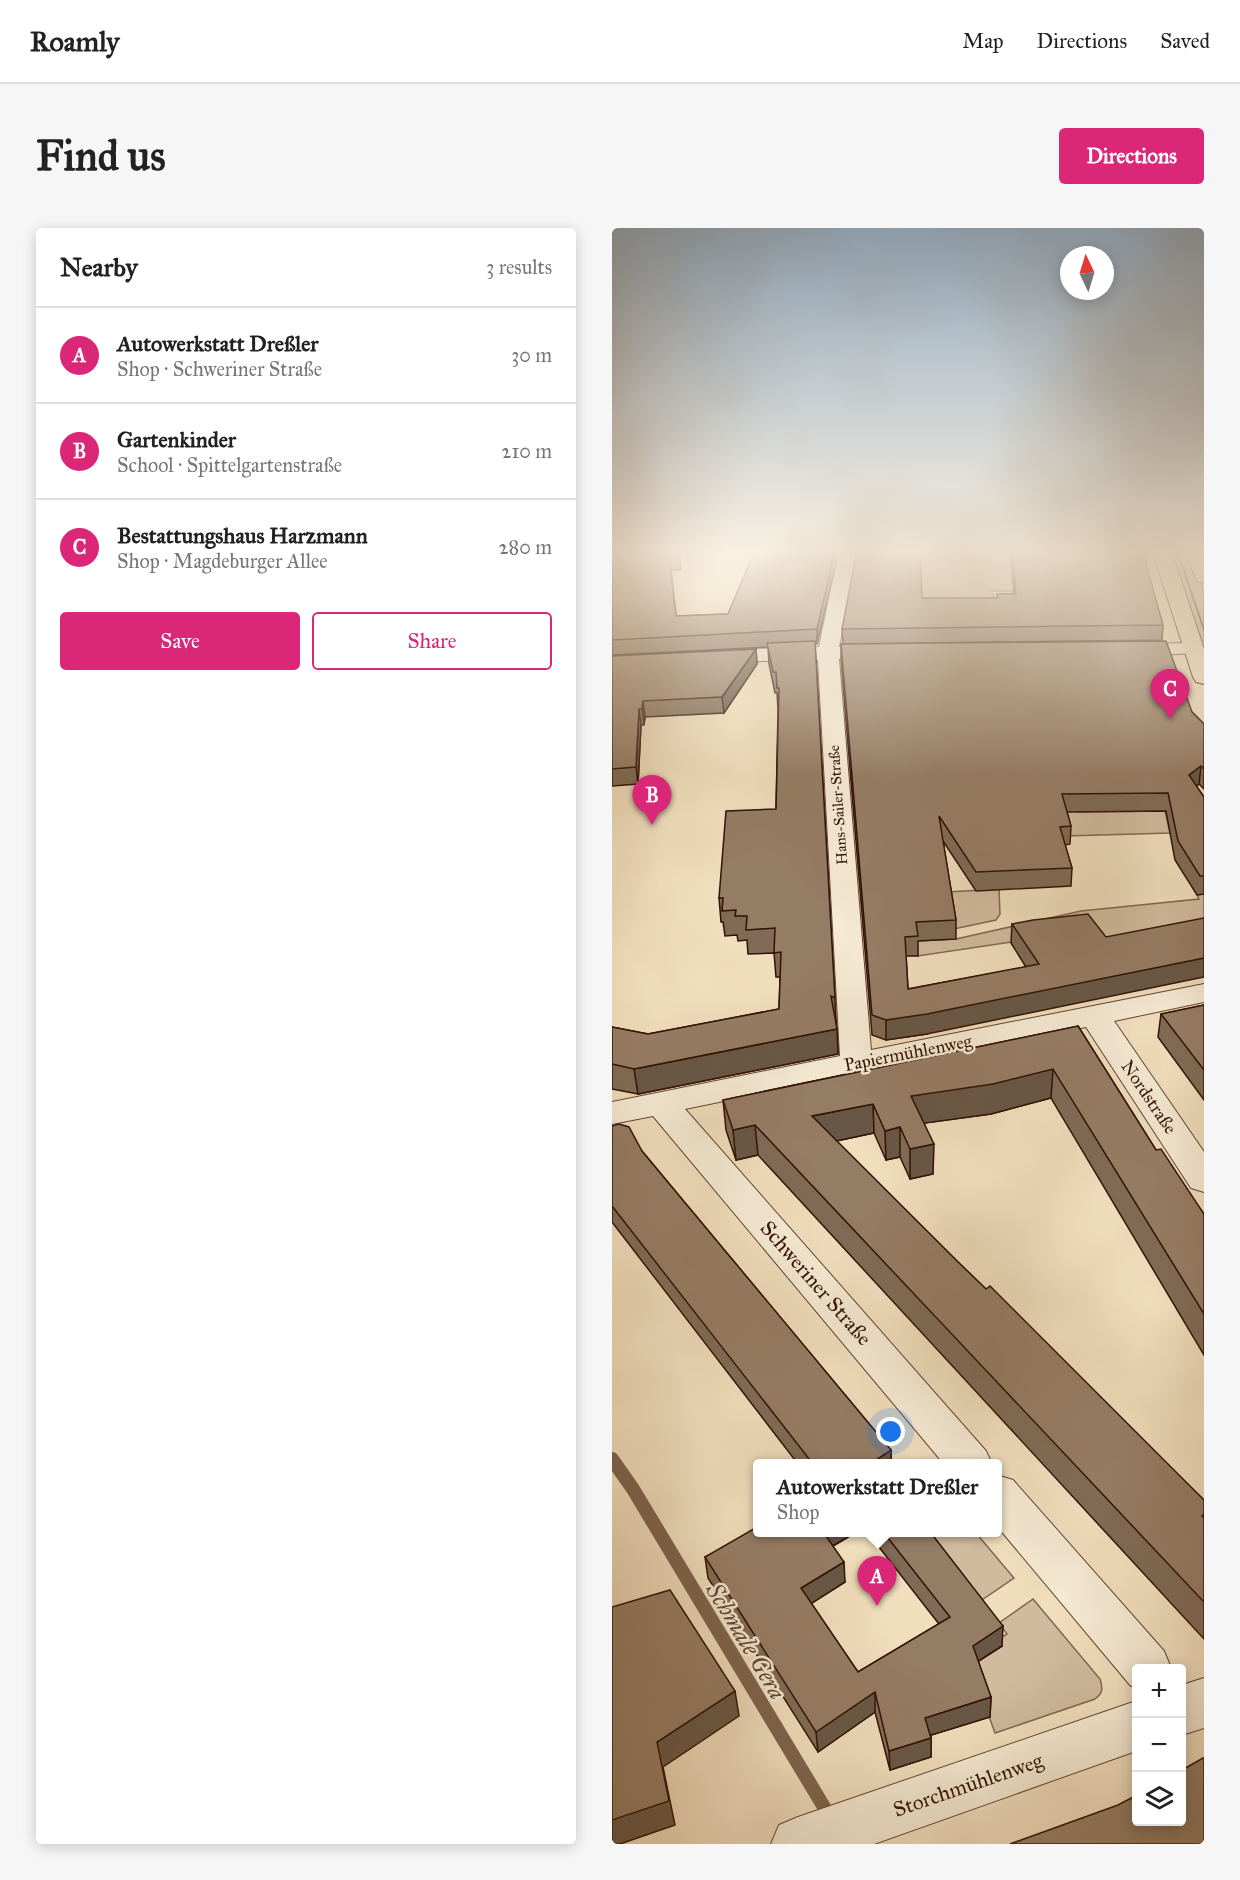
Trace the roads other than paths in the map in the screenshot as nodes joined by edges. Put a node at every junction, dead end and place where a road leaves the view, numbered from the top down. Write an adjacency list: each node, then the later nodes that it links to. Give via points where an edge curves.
1 (833, 625): 5 (street, Hans-Sailer-Straße)
2 (1185, 625): 3 (main road)
3 (1192, 649): 4 (street); 8 (main road)
4 (1104, 650)
5 (828, 652): 6 (street); 7 (street); 11 (street, Hans-Sailer-Straße)
6 (901, 652)
7 (692, 658)
8 (1204, 677)
9 (1204, 993): 10 (street, Papiermühlenweg)
10 (1094, 1015): 11 (street, Papiermühlenweg); 14 (street, Nordstraße)
11 (856, 1063): 12 (street, Papiermühlenweg)
12 (661, 1103): 13 (street, Papiermühlenweg); 15 (street, Schweriner Straße)
13 (612, 1113)
14 (1204, 1179)
15 (966, 1459)
16 (1002, 1500): 17 (street)
17 (1143, 1664)
18 (1204, 1703): 19 (street)
19 (1186, 1709)
20 (1132, 1728): 21 (street, Storchmühlenweg)
21 (798, 1844)

